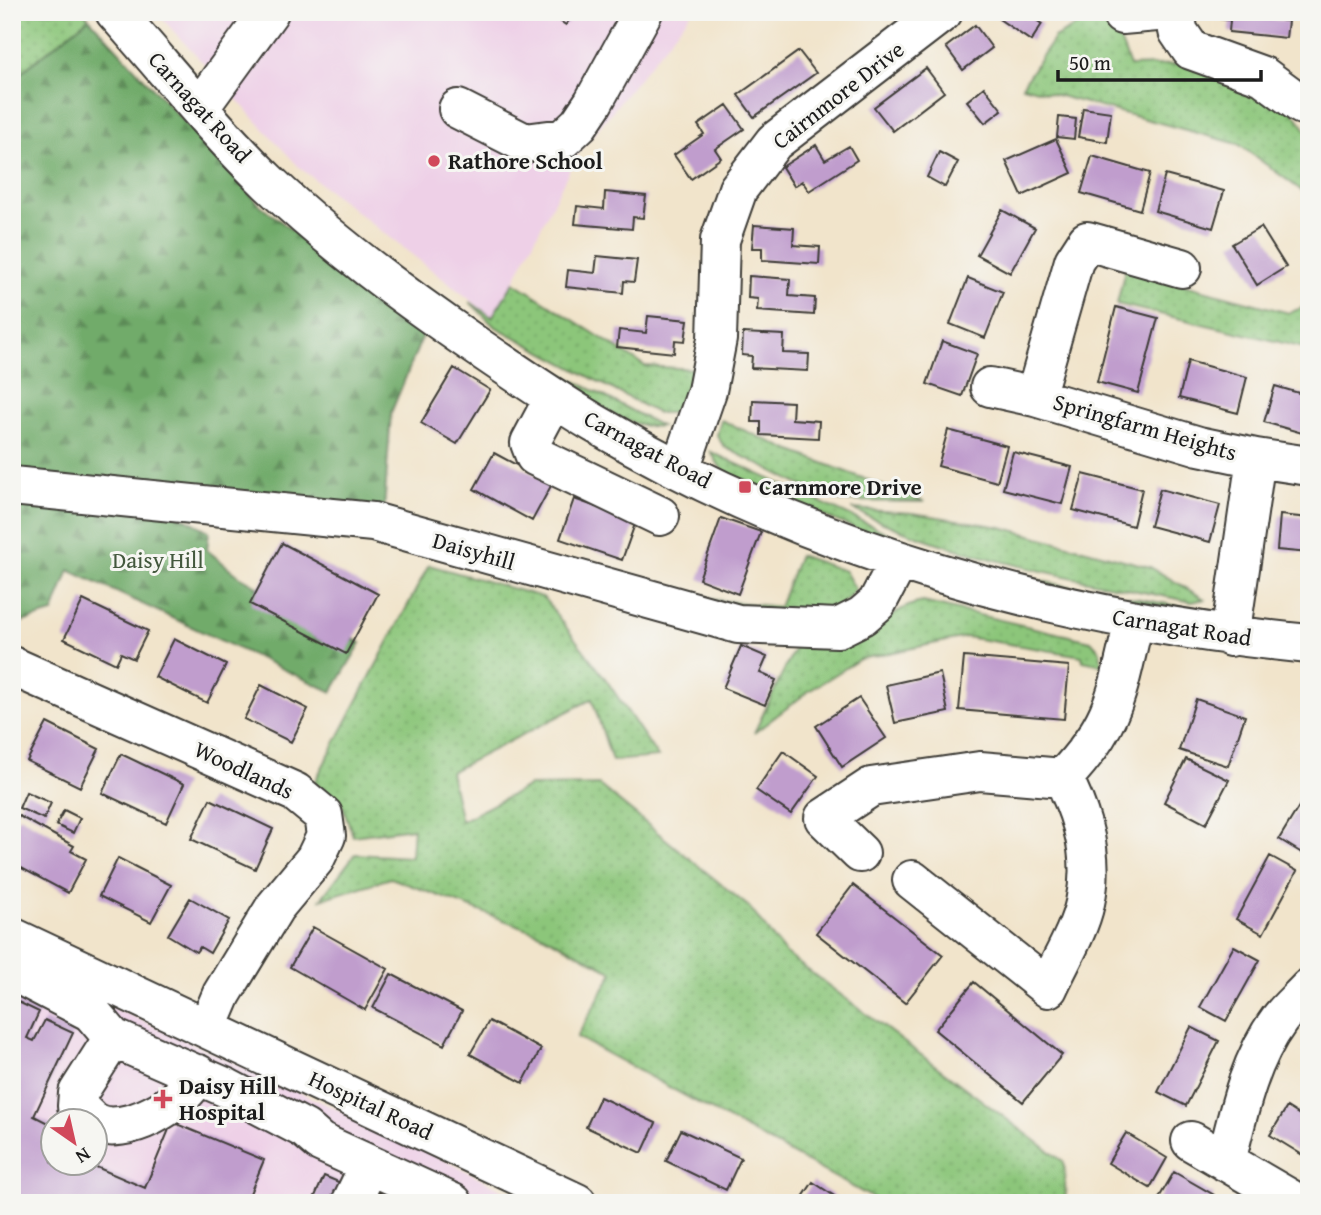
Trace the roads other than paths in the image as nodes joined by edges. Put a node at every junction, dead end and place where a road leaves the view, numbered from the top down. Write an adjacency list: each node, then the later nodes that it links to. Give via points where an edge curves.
1 (114, 12): 7 (street, Carnagat Road)
2 (269, 12): 7 (street)
3 (643, 12): 8 (street, via 593,103 564,138 525,143)
4 (943, 12): 15 (street, Cairnmore Drive, via 774,142 738,189 720,240 717,340 707,391)
5 (1176, 12): 6 (street, via 1178,31 1191,50 1264,76)
6 (1309, 106)
7 (200, 107): 12 (street, Carnagat Road, via 268,182 333,240 428,313)
8 (458, 109)
9 (1182, 268): 11 (street, Springfarm Heights, via 1087,242 1074,261)
10 (990, 387): 11 (street, Springfarm Heights)
11 (1035, 397): 13 (street, Springfarm Heights, via 1199,446)
12 (554, 398): 15 (street, Carnagat Road); 17 (street, via 530,443 535,456)
13 (1256, 458): 14 (street, Springfarm Heights); 20 (street, Springfarm Heights)
14 (1309, 466)
15 (680, 470): 18 (street, Carnagat Road)
16 (12, 486): 18 (street, Daisyhill, via 373,522 738,624 838,628 877,603)
17 (660, 516)
18 (899, 561): 19 (street, Carnagat Road, via 1016,596)
19 (1134, 621): 20 (street, Carnagat Road); 23 (street, via 1118,695 1103,728)
20 (1230, 636): 21 (street, Carnagat Road)
21 (1309, 644)
22 (12, 666): 29 (street, Woodlands, via 295,792 323,815 326,836 315,859 275,907 222,994)
23 (1063, 778): 24 (street, via 981,771 871,787 824,818); 25 (street, via 1079,807 1089,855 1085,904 1048,988)
24 (860, 853)
25 (912, 880)
26 (12, 937): 29 (street, Hospital Road)
27 (12, 971): 30 (street, via 91,1012)
28 (1309, 988): 35 (street, via 1279,1020 1259,1055 1240,1102)
29 (208, 1027): 39 (street, Hospital Road)
30 (113, 1038): 31 (street); 32 (street, via 78,1093)
31 (198, 1074): 33 (street, via 183,1098 159,1112); 36 (street)
32 (77, 1106)
33 (108, 1127)
34 (1191, 1141): 35 (street)
35 (1226, 1162): 40 (street)
36 (369, 1166): 37 (street); 38 (street)
37 (351, 1203)
38 (453, 1203)
39 (577, 1203)
40 (1297, 1203)

